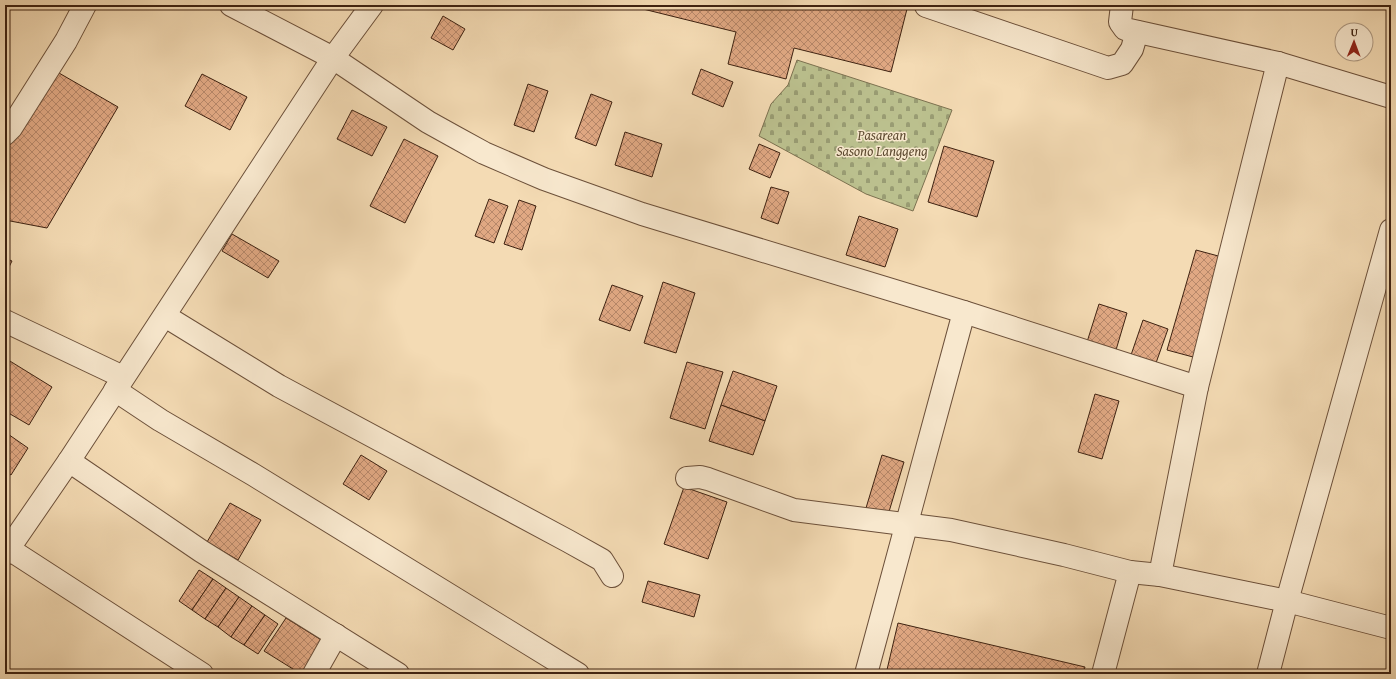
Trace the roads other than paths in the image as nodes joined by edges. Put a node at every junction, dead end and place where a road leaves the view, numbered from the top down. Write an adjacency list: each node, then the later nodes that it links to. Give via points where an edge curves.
1 (85, 5): 10 (street, via 62,47)
2 (231, 5): 7 (street)
3 (372, 5): 7 (street)
4 (1122, 5): 6 (street, via 1122,26)
5 (926, 6): 6 (street, via 1108,68 1122,64 1132,49)
6 (1137, 32): 8 (street)
7 (332, 58): 12 (street, via 428,122 484,153 544,179 642,214); 13 (street)
8 (1278, 63): 9 (street); 16 (street)
9 (1391, 97)
10 (5, 134)
11 (1391, 230): 24 (street)
12 (964, 312): 16 (street); 19 (street)
13 (165, 316): 15 (street); 23 (street, via 279,386 568,540 602,560)
14 (5, 321): 15 (street)
15 (119, 384): 17 (street); 30 (street, via 160,420)
16 (1197, 387): 22 (street)
17 (69, 462): 20 (street); 26 (street, via 201,551)
18 (687, 478): 19 (street, via 708,479 794,510)
19 (906, 524): 21 (street, via 951,530); 31 (street)
20 (9, 542): 27 (street)
21 (1130, 572): 22 (street); 32 (street)
22 (1160, 575): 24 (street)
23 (612, 576)
24 (1287, 601): 25 (street); 33 (street)
25 (1391, 628)
26 (336, 635): 28 (street); 29 (street)
27 (202, 674)
28 (314, 674)
29 (398, 674)
30 (578, 674)
31 (866, 674)
32 (1103, 674)
33 (1268, 674)

